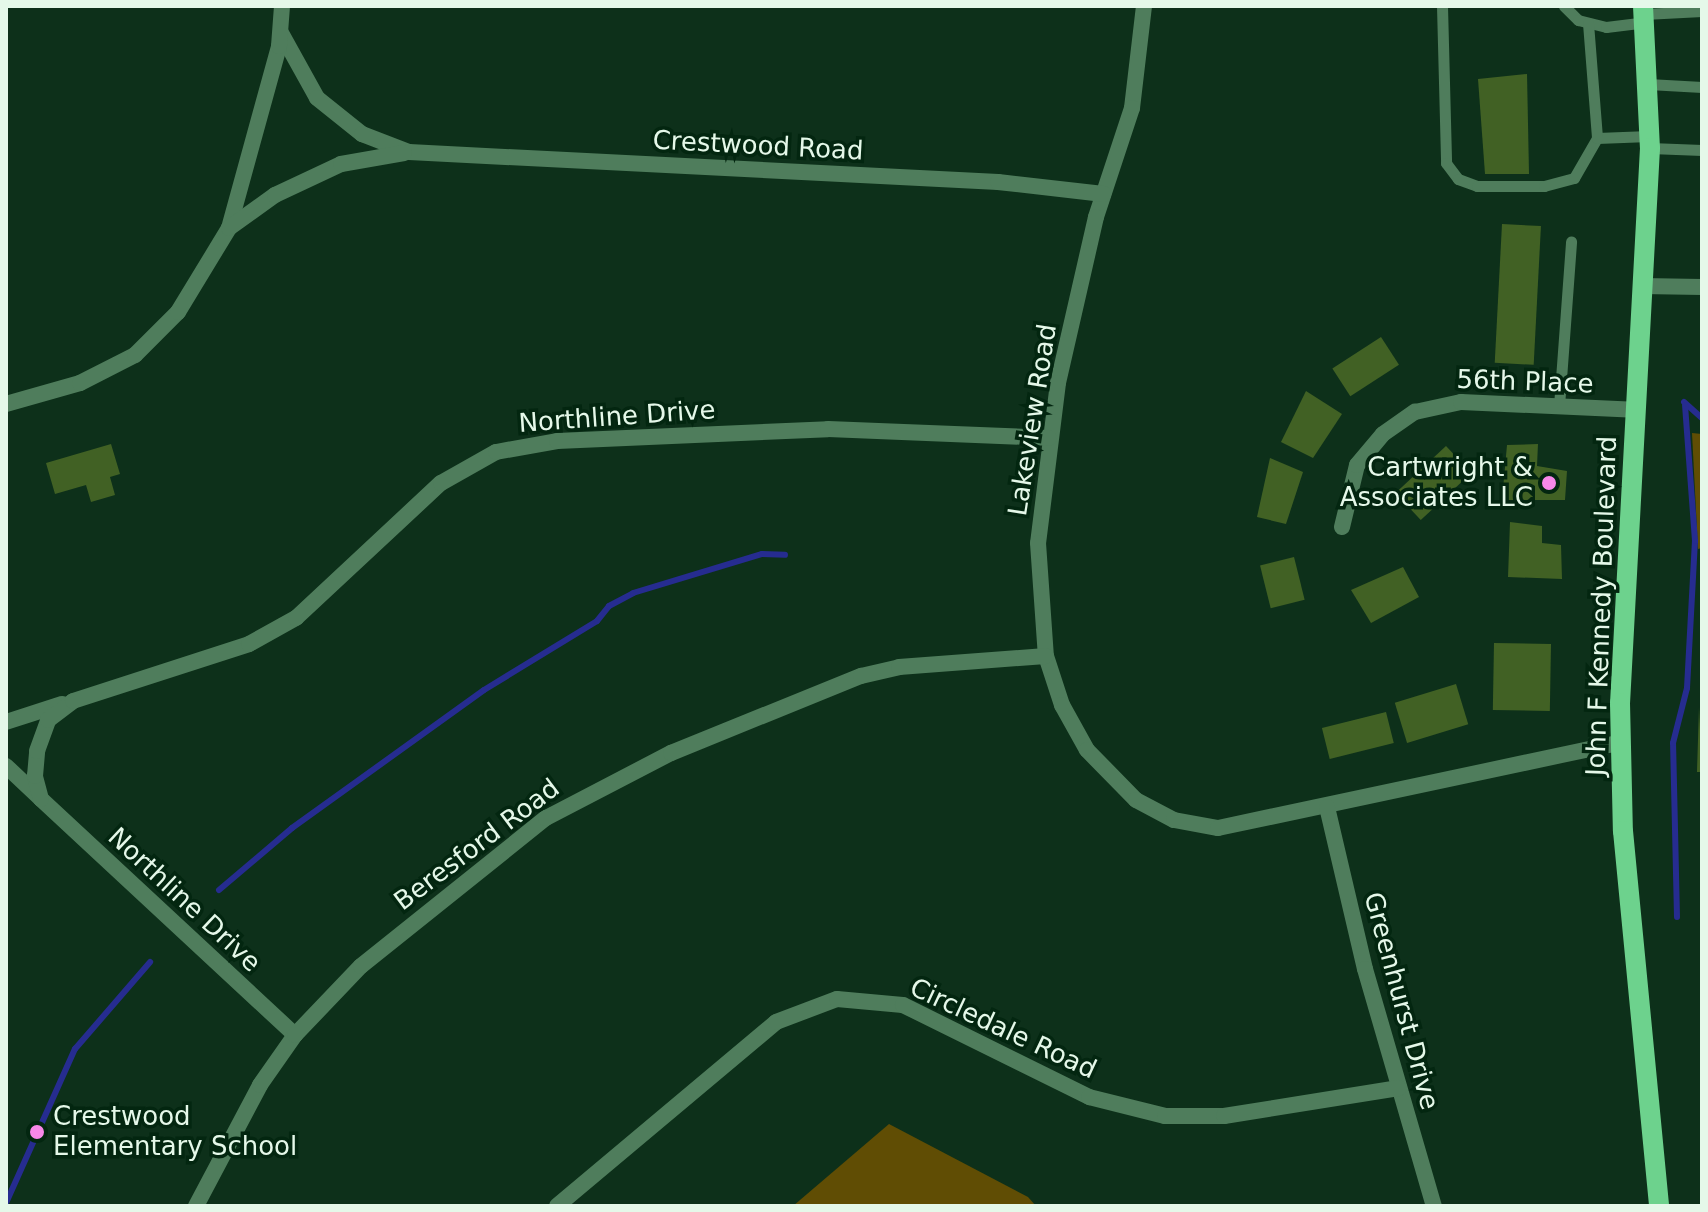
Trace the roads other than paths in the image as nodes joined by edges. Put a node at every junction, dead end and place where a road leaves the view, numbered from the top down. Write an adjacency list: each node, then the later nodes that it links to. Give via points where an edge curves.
1 (282, 6): 8 (street)
2 (1144, 6): 15 (street, Lakeview Road, via 1132,108)
3 (1442, 6): 11 (lane, via 1446,163 1458,179 1477,186 1544,186 1574,178)
4 (1564, 6): 7 (lane)
5 (1702, 11): 6 (lane)
6 (1644, 14): 7 (lane, via 1606,27); 9 (main road, John F Kennedy Boulevard)
7 (1588, 23): 11 (lane)
8 (281, 33): 14 (street, Crestwood Road, via 308,87 327,108 362,134); 16 (street)
9 (1648, 84): 10 (lane); 12 (main road, John F Kennedy Boulevard)
10 (1702, 87)
11 (1597, 138): 12 (lane)
12 (1649, 142): 13 (lane); 18 (main road, John F Kennedy Boulevard)
13 (1702, 150)
14 (409, 152): 15 (street, Crestwood Road, via 998,182); 16 (street, Crestwood Road, via 341,164 306,177)
15 (1103, 194): 23 (street, Lakeview Road)
16 (229, 228): 20 (street, Crestwood Road, via 178,312 135,355 80,383)
17 (1571, 241): 21 (lane)
18 (1642, 286): 19 (street); 22 (main road, John F Kennedy Boulevard)
19 (1702, 287)
20 (6, 404)
21 (1559, 406): 22 (street, 56th Place); 24 (street, 56th Place, via 1461,402 1415,412 1383,434 1357,465)
22 (1634, 410): 28 (main road, John F Kennedy Boulevard)
23 (1049, 438): 25 (street, Lakeview Road, via 1038,543); 26 (street, Northline Drive, via 828,429 557,441 496,452 441,483 296,618 249,644)
24 (1342, 527)
25 (1046, 656): 31 (street, Lakeview Road, via 1062,705 1087,750 1118,786 1159,813 1218,828); 32 (street, Beresford Road, via 899,667 861,676 603,784 546,818 432,907 361,966)
26 (73, 701): 27 (street, Northline Drive); 30 (street, Northline Drive, via 48,720 41,734 35,776)
27 (6, 722)
28 (1621, 742): 31 (street, Lakeview Road); 37 (main road, John F Kennedy Boulevard, via 1623,831)
29 (6, 766): 30 (street, Northline Drive)
30 (41, 799): 32 (street, Northline Drive)
31 (1327, 807): 33 (street, Greenhurst Drive)
32 (295, 1035): 34 (street, Beresford Road, via 254,1096)
33 (1399, 1088): 35 (street, Circledale Road, via 1224,1116 1165,1116 1089,1097 903,1005 837,999 776,1022); 36 (street, Greenhurst Drive)
34 (196, 1206)
35 (557, 1206)
36 (1434, 1206)
37 (1659, 1206)

